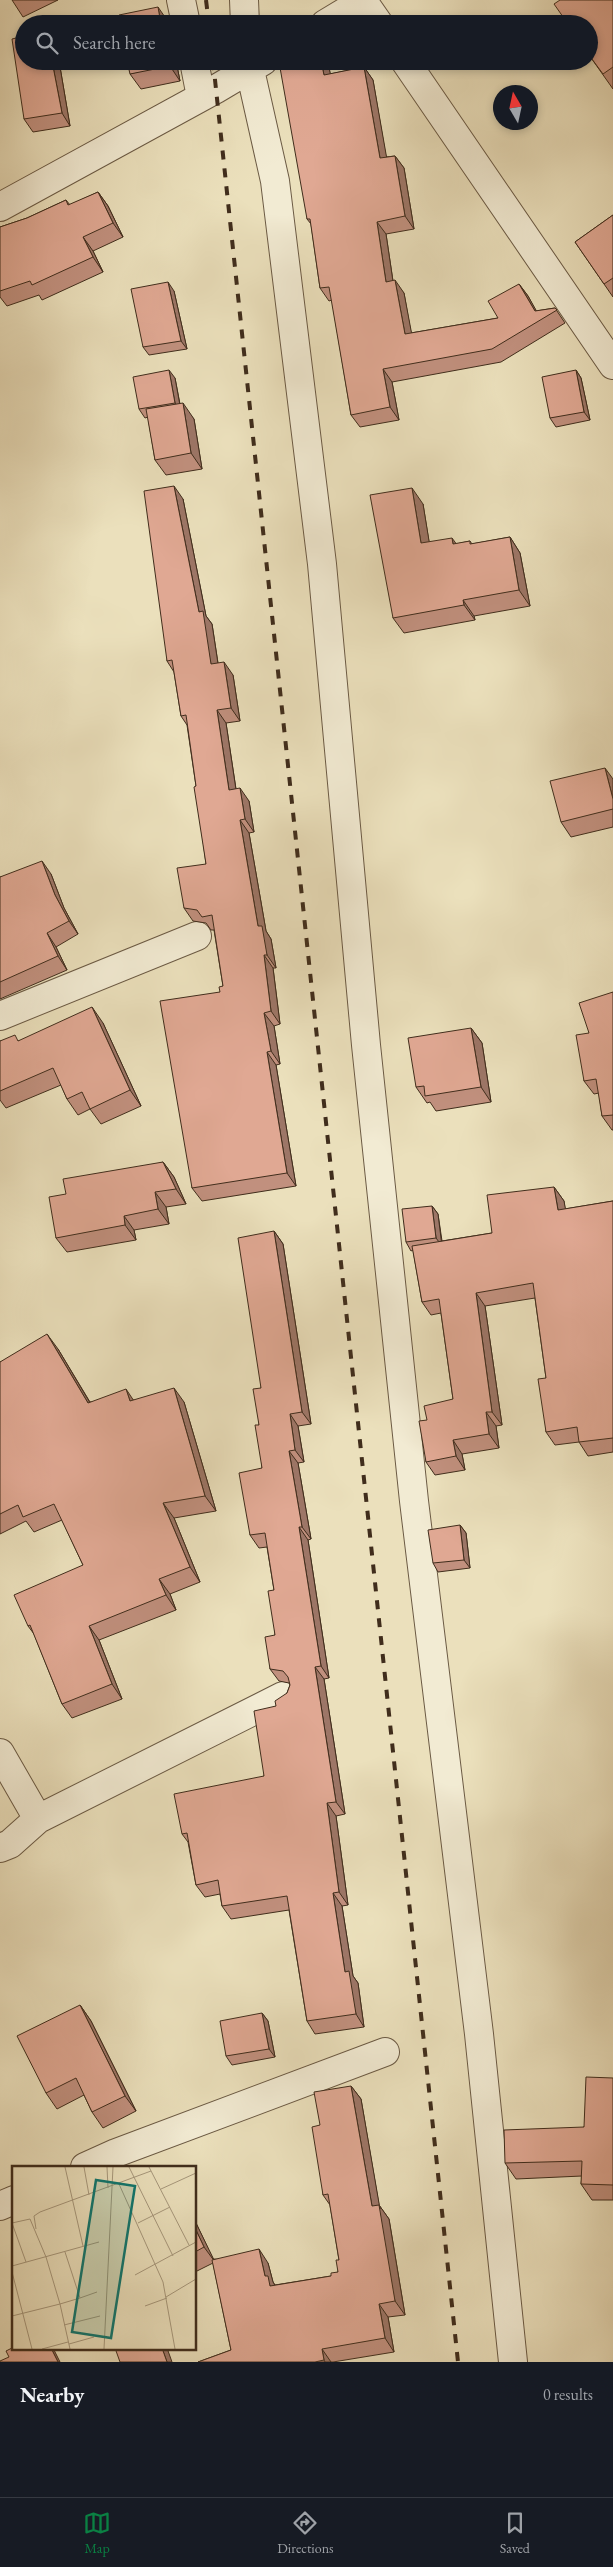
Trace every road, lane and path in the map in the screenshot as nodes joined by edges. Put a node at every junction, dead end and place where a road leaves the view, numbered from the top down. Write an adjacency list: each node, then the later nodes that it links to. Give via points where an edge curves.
1 (181, 0): 4 (street)
2 (244, 0): 5 (street)
3 (364, 0): 6 (street); 7 (street)
4 (184, 15)
5 (245, 15)
6 (340, 15)
7 (373, 15)
8 (196, 70): 12 (street)
9 (244, 70): 12 (street)
10 (254, 70): 25 (street, via 275,181 322,564 365,1035 413,1491 479,2034)
11 (411, 70): 14 (street)
12 (202, 97): 13 (street)
13 (0, 207)
14 (613, 365)
15 (197, 936): 16 (street)
16 (0, 1016)
17 (283, 1696): 19 (street)
18 (0, 1753): 19 (street)
19 (38, 1819): 20 (street, via 10,1844)
20 (0, 1848)
21 (385, 2052): 22 (street)
22 (87, 2166)
23 (12, 2201): 24 (street)
24 (0, 2206)
25 (513, 2362)

